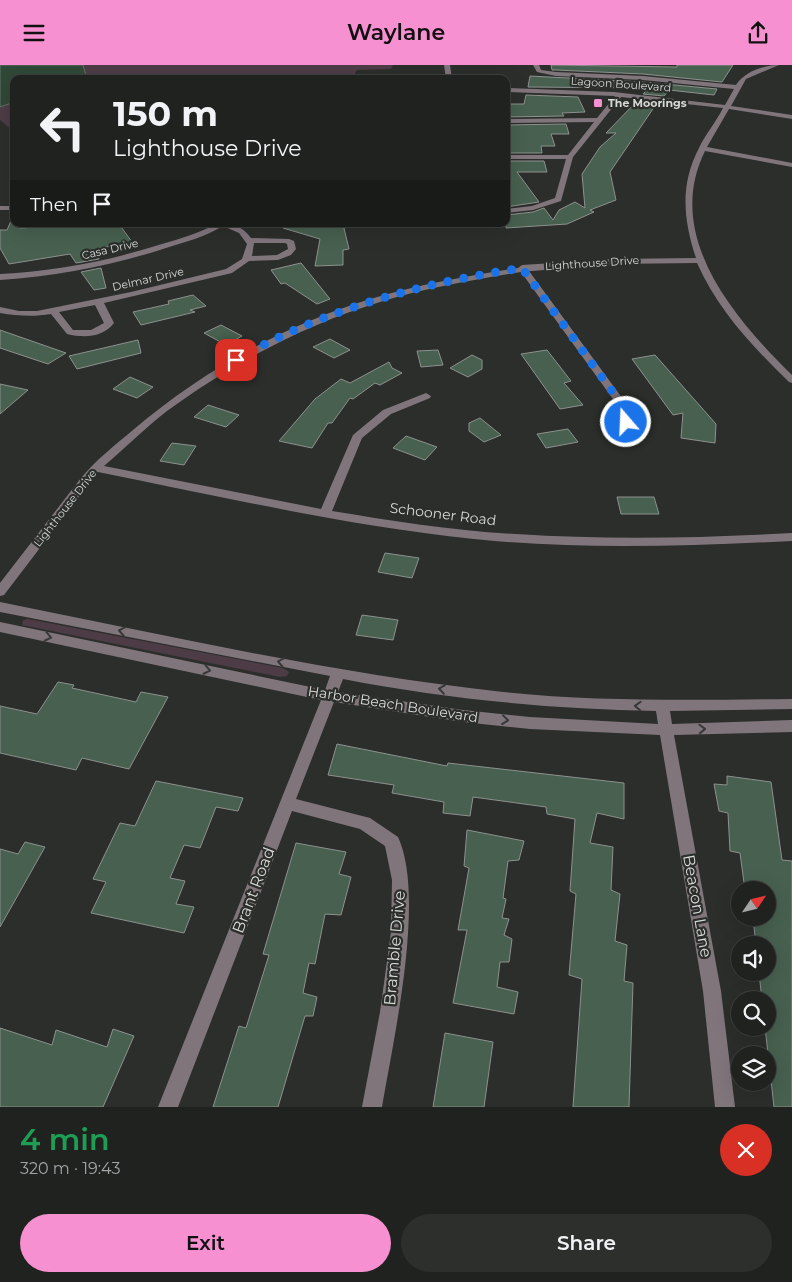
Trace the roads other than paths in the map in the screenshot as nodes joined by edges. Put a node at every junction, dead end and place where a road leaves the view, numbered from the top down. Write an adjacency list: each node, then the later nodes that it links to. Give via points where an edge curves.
1 (536, 65): 3 (street, via 539,71 556,74)
2 (774, 65): 3 (street, via 744,79)
3 (736, 87): 7 (street)
4 (510, 89): 6 (street, Lagoon Boulevard)
5 (510, 94): 6 (street, Lagoon Boulevard)
6 (618, 97): 7 (street, Lagoon Boulevard); 9 (street)
7 (728, 109): 8 (street, Lagoon Boulevard); 11 (street, Lagoon Boulevard); 12 (street)
8 (792, 117)
9 (599, 120): 10 (street); 14 (street)
10 (510, 121)
11 (792, 121)
12 (702, 148): 15 (street); 21 (street, via 689,187 691,228)
13 (510, 157): 14 (street)
14 (570, 157): 16 (street, via 558,199 533,208)
15 (792, 165)
16 (510, 211)
17 (216, 227): 23 (street, Casa Drive, via 135,255 66,270)
18 (231, 227): 19 (street, via 242,231)
19 (250, 240): 20 (street); 20 (street, via 286,241 291,243 292,249 280,256)
20 (247, 258): 24 (street, Delmar Drive, via 237,267 222,273)
21 (699, 260): 22 (street, Lighthouse Drive, via 603,261); 27 (street, via 735,319)
22 (522, 268): 29 (street, via 623,406); 30 (street, Lighthouse Drive, via 402,293 288,333 204,380 148,420)
23 (0, 277)
24 (98, 301): 26 (street, Delmar Drive); 26 (street, via 109,323 105,329 90,333 70,332)
25 (0, 310): 26 (street, Delmar Drive, via 27,315)
26 (54, 311)
27 (792, 380)
28 (426, 396): 31 (street, via 387,412 357,437)
29 (626, 422)
30 (96, 468): 31 (street, Schooner Road); 33 (street, Lighthouse Drive)
31 (326, 512): 32 (street, Schooner Road, via 475,535 537,539 646,543)
32 (792, 537)
33 (0, 593)
34 (0, 607): 36 (street, Harbor Beach Boulevard, one-way to 34)
35 (0, 627): 37 (street, Harbor Beach Boulevard, one-way to 37)
36 (338, 673): 37 (street, Brant Road); 39 (street, Harbor Beach Boulevard, one-way to 36, via 502,697)
37 (328, 696): 41 (street, Harbor Beach Boulevard, one-way to 41, via 530,723); 42 (street, Brant Road)
38 (792, 704): 39 (street, Harbor Beach Boulevard)
39 (662, 706): 41 (street, Beacon Lane)
40 (792, 726): 41 (street, Harbor Beach Boulevard, one-way to 40)
41 (667, 730): 45 (street, Beacon Lane, via 712,991)
42 (287, 803): 43 (street, Brant Road); 44 (street, Bramble Drive, via 364,823 392,842 400,880 399,932)
43 (168, 1107)
44 (372, 1107)
45 (725, 1107)

